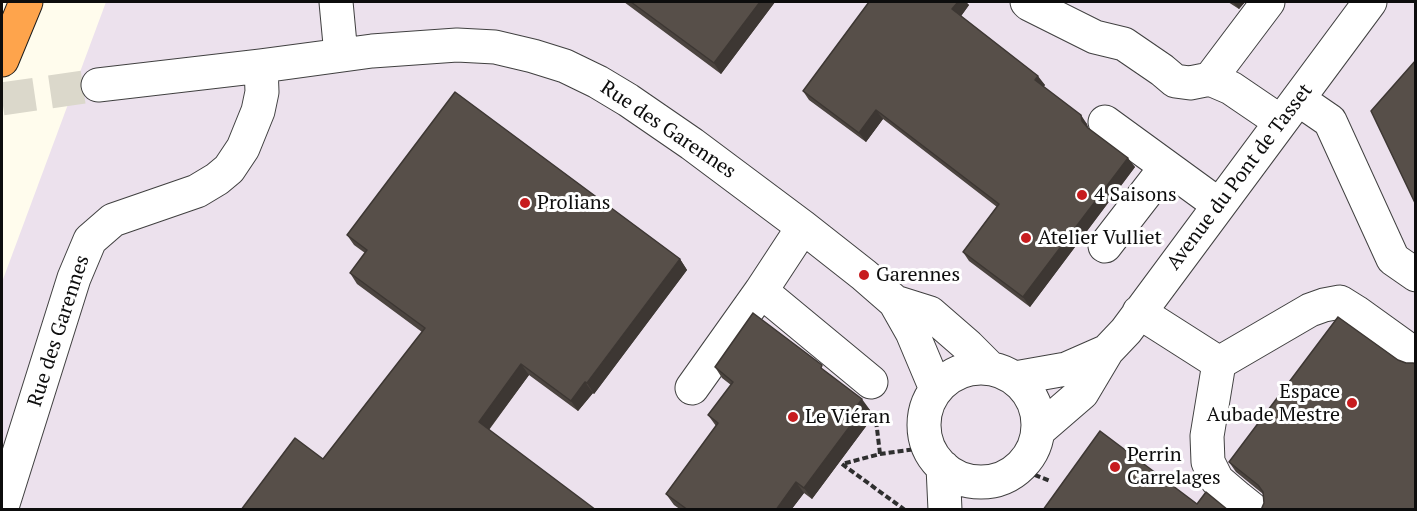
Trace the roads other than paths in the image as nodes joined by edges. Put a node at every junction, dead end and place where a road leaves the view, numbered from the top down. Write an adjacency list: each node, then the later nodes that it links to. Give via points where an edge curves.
1 (26, 2): 7 (highway)
2 (336, 2): 6 (street)
3 (1027, 2): 9 (street, via 1095,37 1124,44 1175,81)
4 (1268, 2): 9 (street)
5 (1370, 2): 11 (street, Avenue du Pont de Tasset)
6 (341, 55): 8 (street, Rue des Garennes); 15 (street, Rue des Garennes, via 457,45 495,47 565,66 628,100)
7 (2, 60)
8 (261, 66): 10 (street, Rue des Garennes); 31 (street, Rue des Garennes, via 258,111 243,148 229,169 197,191 113,220 90,240 74,278)
9 (1210, 79): 11 (street)
10 (98, 85)
11 (1289, 111): 14 (street, Avenue du Pont de Tasset); 17 (street, via 1330,121 1393,258)
12 (1105, 122): 13 (street)
13 (1166, 166): 14 (street); 16 (street)
14 (1219, 205): 20 (street, Avenue du Pont de Tasset)
15 (803, 227): 18 (street); 19 (street, Rue des Garennes)
16 (1105, 246)
17 (1416, 275)
18 (761, 291): 25 (street); 26 (street)
19 (895, 302): 24 (street, Rue des Garennes, via 930,313); 27 (street, Rue des Garennes)
20 (1139, 312): 21 (street, Avenue du Pont de Tasset); 23 (street)
21 (1107, 351): 24 (street, Avenue du Pont de Tasset, via 1066,369); 28 (street, Avenue du Pont de Tasset, via 1082,393)
22 (1416, 355): 23 (street, via 1340,302 1310,310)
23 (1219, 363): 34 (street, via 1207,436 1208,462 1217,480)
24 (1002, 373): 27 (street, via 975,368 960,371); 28 (street, via 1026,389 1038,416)
25 (871, 382)
26 (692, 388)
27 (936, 389): 29 (street, via 924,417 925,432)
28 (1038, 431): 30 (street, via 1028,458)
29 (936, 457): 30 (street, via 953,475 966,480 979,482); 32 (street)
30 (1005, 474): 33 (street)
31 (2, 507)
32 (945, 510)
33 (979, 510)
34 (1253, 510)

